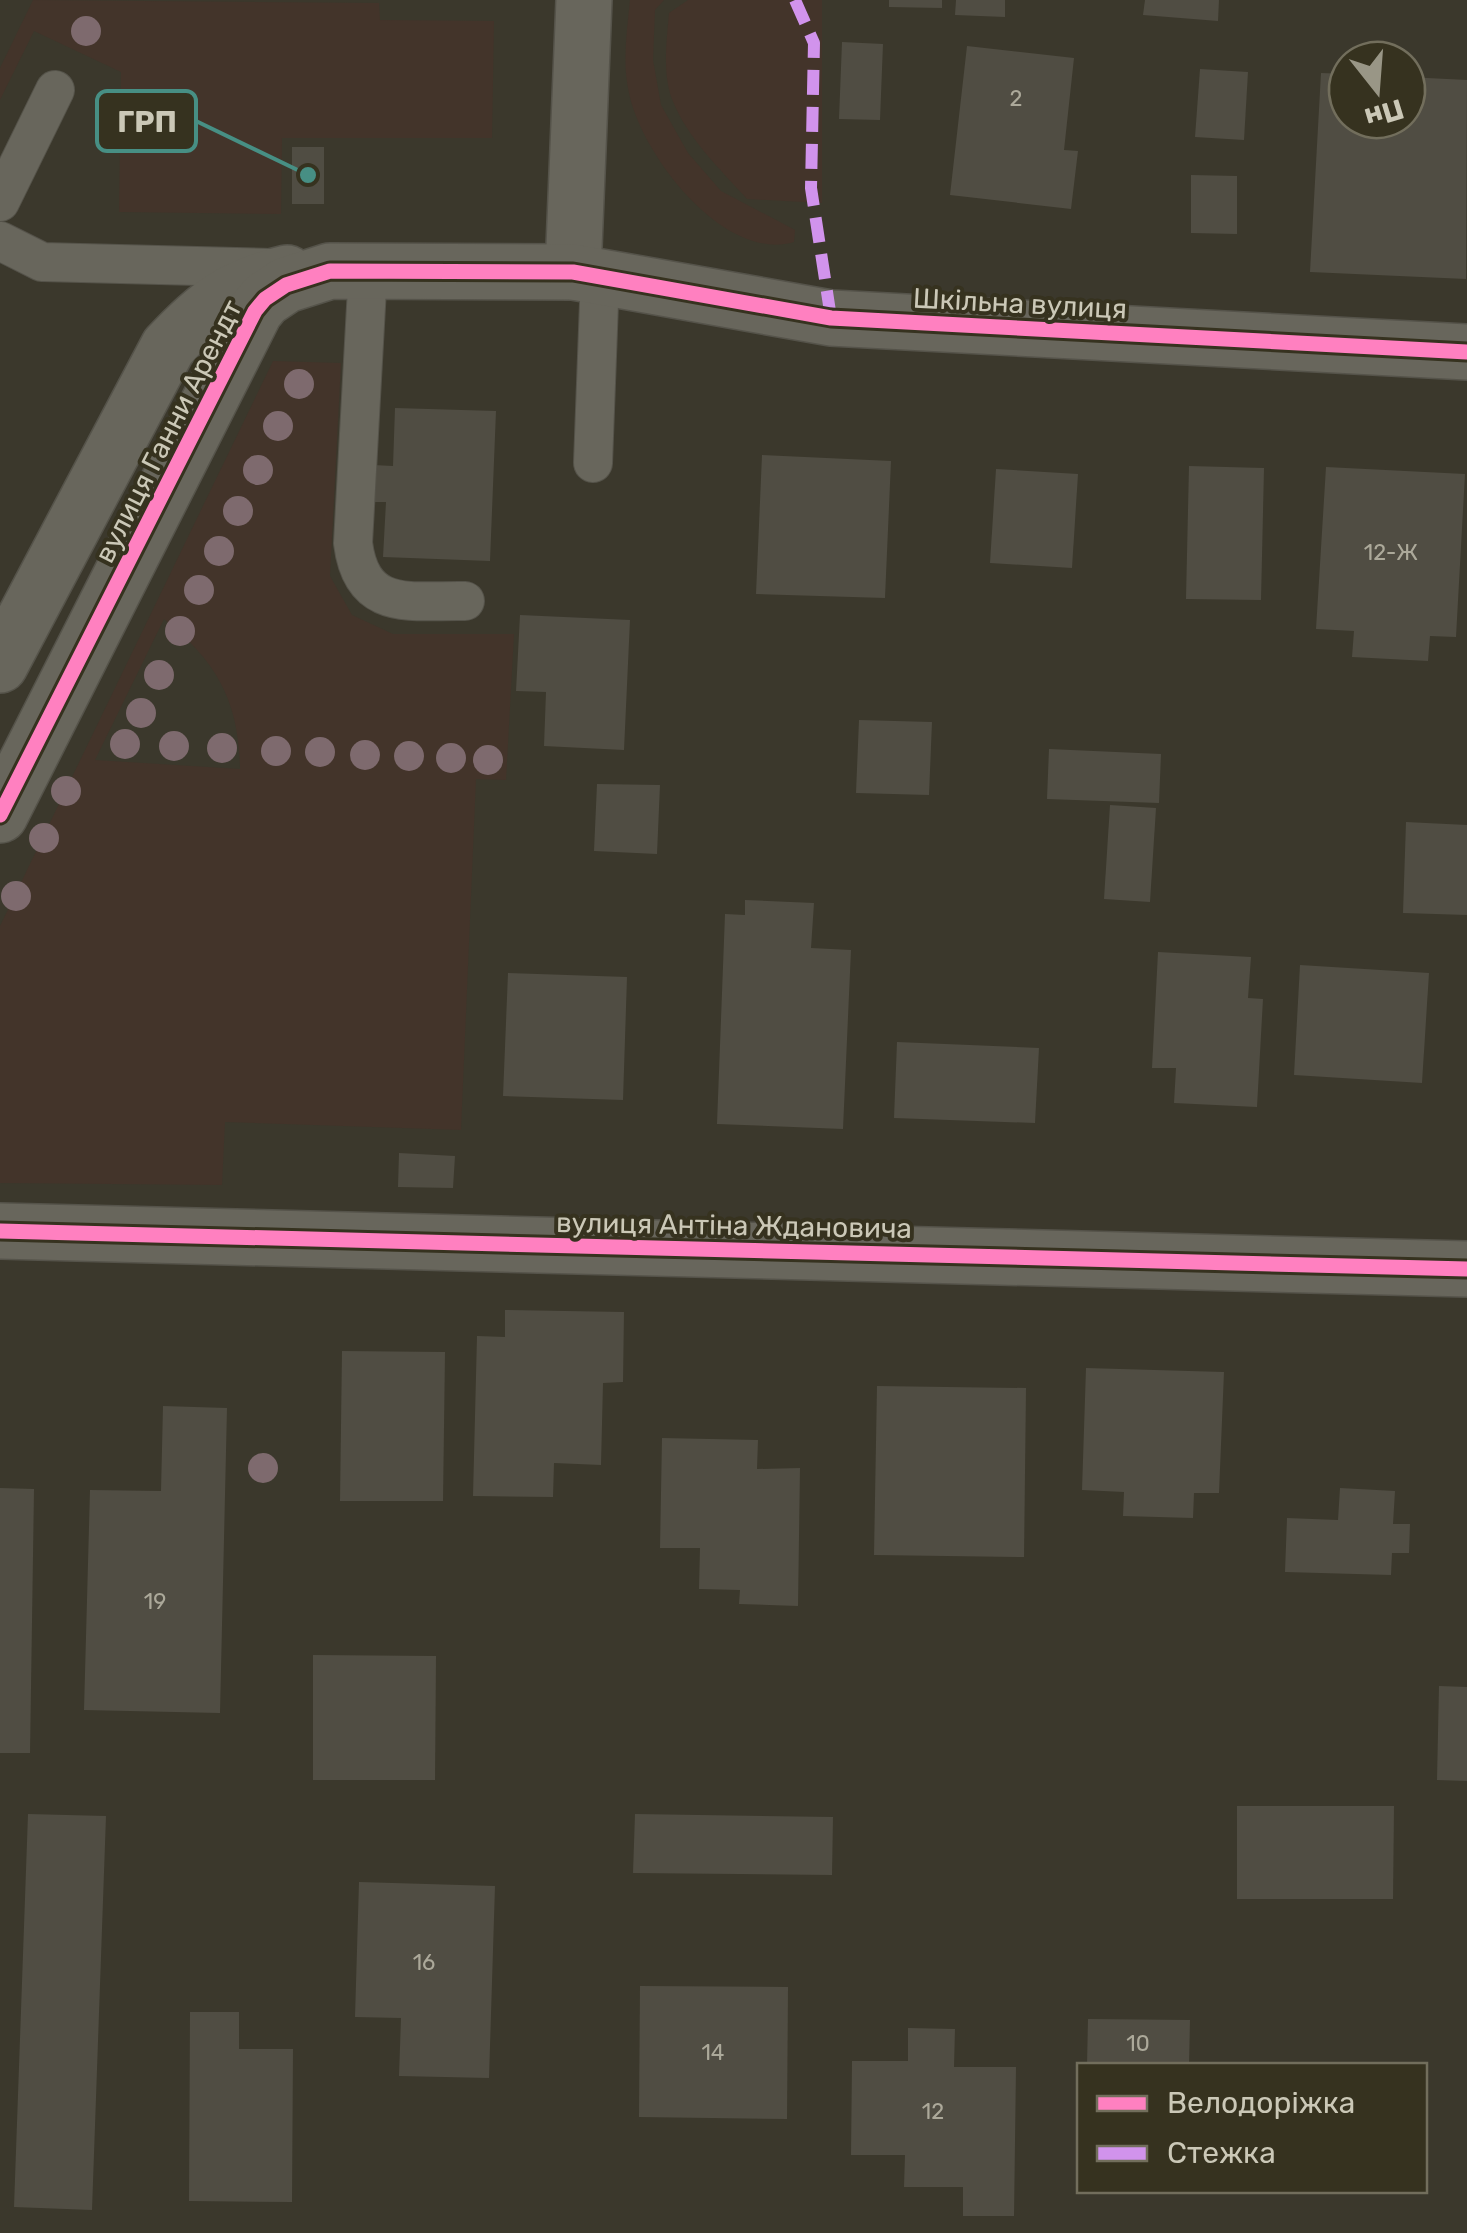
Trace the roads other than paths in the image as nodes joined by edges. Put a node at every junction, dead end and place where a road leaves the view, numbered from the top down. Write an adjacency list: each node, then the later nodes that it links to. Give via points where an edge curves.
1 (584, 0): 6 (street)
2 (55, 90): 3 (lane)
3 (0, 202)
4 (0, 241): 5 (lane, via 42,262)
5 (359, 270): 6 (street, вулиця Ганни Арендт); 9 (lane, via 356,564 365,582 389,599); 10 (street, via 289,272 249,284 226,294 168,347); 11 (street, вулиця Ганни Арендт, via 302,278 278,289 255,312)
6 (587, 274): 7 (street, Шкільна вулиця, via 832,318); 8 (lane)
7 (1467, 352)
8 (593, 463)
9 (465, 601)
10 (0, 665)
11 (0, 815)
12 (0, 1232): 13 (street, вулиця Антіна Ждановича)
13 (1467, 1269)

